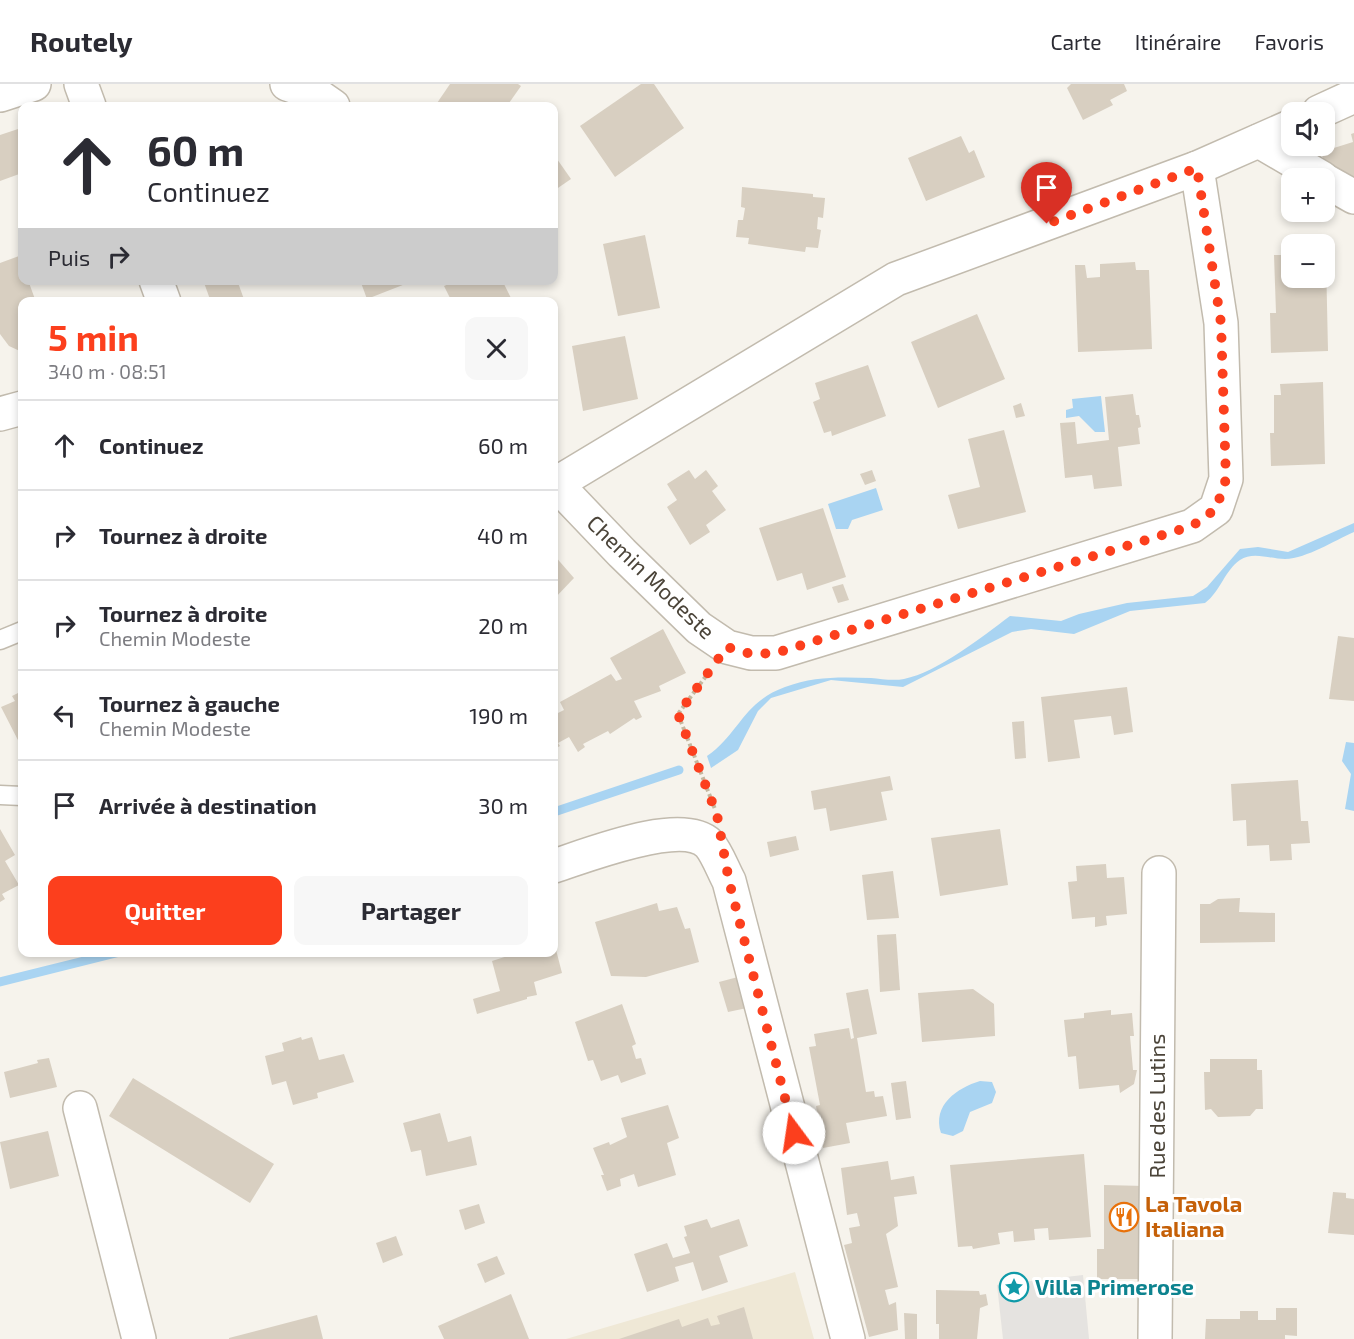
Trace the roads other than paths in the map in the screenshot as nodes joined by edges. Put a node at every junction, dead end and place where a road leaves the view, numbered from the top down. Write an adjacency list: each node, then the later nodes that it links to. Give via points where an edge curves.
1 (34, 84): 4 (street)
2 (81, 84): 6 (street)
3 (287, 84): 7 (street)
4 (0, 95)
5 (1354, 96): 8 (street)
6 (88, 102)
7 (327, 102)
8 (1335, 105)
9 (1281, 131): 10 (street, Chemin Modeste)
10 (1259, 141): 11 (street, Chemin Modeste); 12 (street)
11 (1197, 168): 17 (street, Chemin Modeste, via 896,279); 18 (street, Chemin Modeste, via 1221,323 1226,479 1216,509 1192,526 776,653 751,654 727,647 699,628)
12 (1304, 168)
13 (1335, 186): 14 (street)
14 (1354, 197)
15 (18, 409): 16 (street)
16 (0, 414)
17 (558, 482)
18 (558, 487)
19 (18, 633): 20 (lane)
20 (0, 640)
21 (0, 795): 22 (lane)
22 (18, 796)
23 (558, 865): 27 (street, via 666,833 692,836 708,843 729,881)
24 (1159, 873): 28 (street, Rue des Lutins)
25 (81, 1108): 26 (street)
26 (139, 1339)
27 (848, 1339)
28 (1155, 1339)

